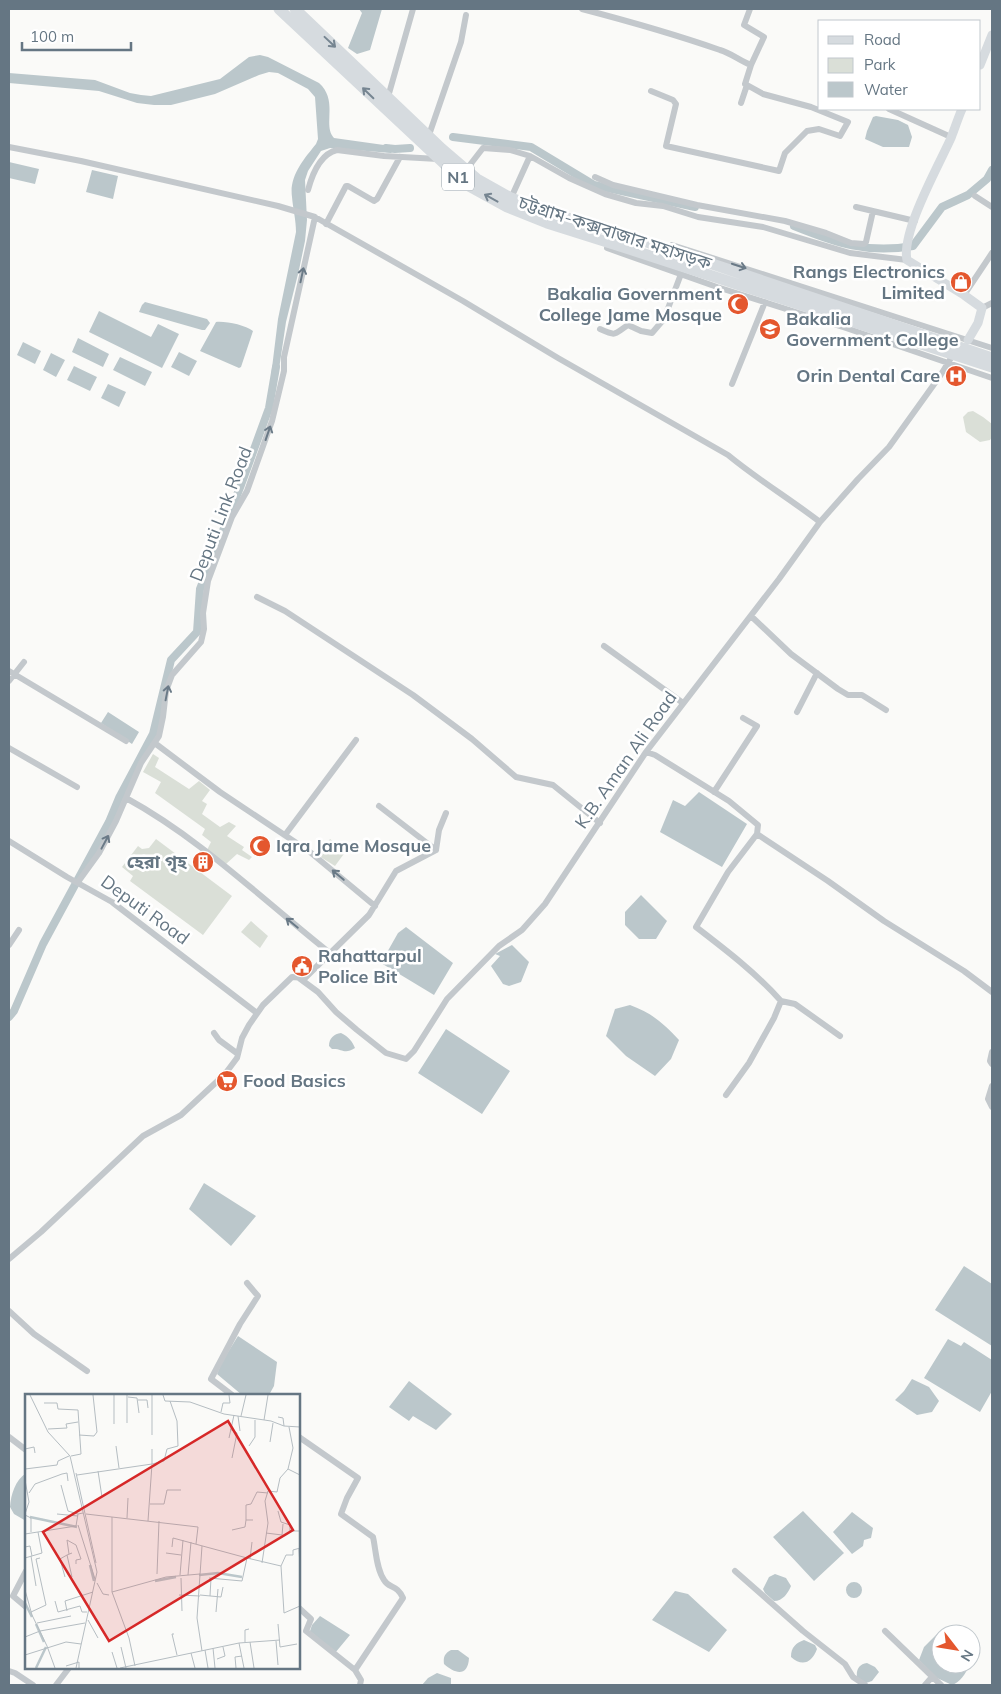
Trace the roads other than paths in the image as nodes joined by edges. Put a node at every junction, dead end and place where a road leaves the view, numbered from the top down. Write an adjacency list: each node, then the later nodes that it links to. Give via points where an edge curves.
1 (279, 9): 23 (highway, চট্টগ্রাম-কক্সবাজার মহাসড়ক / N1, one-way to 1)
2 (295, 9): 12 (highway, চট্টগ্রাম-কক্সবাজার মহাসড়ক / N1, one-way to 12)
3 (413, 9): 12 (street)
4 (582, 9): 9 (street, via 723,51)
5 (750, 9): 9 (street, via 744,24 764,37)
6 (466, 15): 18 (street, via 461,42)
7 (992, 35): 8 (street)
8 (981, 62)
9 (751, 64): 10 (street)
10 (747, 85): 13 (street); 14 (street, via 763,94)
11 (651, 92): 15 (street, via 676,104 666,146 779,171 785,153 807,131 819,129 840,136 848,122)
12 (388, 97): 18 (highway, চট্টগ্রাম-কক্সবাজার মহাসড়ক / N1)
13 (741, 103)
14 (818, 110)
15 (818, 110)
16 (891, 110): 19 (street)
17 (962, 110): 19 (street)
18 (429, 136): 24 (highway, চট্টগ্রাম-কক্সবাজার মহাসড়ক / N1)
19 (951, 137): 33 (street)
20 (9, 147): 32 (street)
21 (530, 156): 24 (street, via 510,150 482,148); 28 (street); 38 (street, via 605,194 636,203 762,227 850,253)
22 (400, 157): 23 (street); 26 (street, via 332,151 313,172); 34 (street, via 377,199 374,201 346,186)
23 (438, 159): 35 (highway, চট্টগ্রাম-কক্সবাজার মহাসড়ক / N1, one-way to 23, via 547,224 507,207 467,185)
24 (466, 170): 28 (highway, চট্টগ্রাম-কক্সবাজার মহাসড়ক / N1)
25 (595, 177): 31 (street, via 613,185 697,205 785,221 851,243 866,242)
26 (308, 190)
27 (975, 196): 30 (street)
28 (511, 198): 35 (highway, চট্টগ্রাম-কক্সবাজার মহাসড়ক / N1)
29 (856, 207): 31 (street)
30 (992, 207)
31 (873, 211): 33 (street)
32 (311, 216): 34 (street); 71 (street, Deputi Link Road, one-way to 32, via 141,763 159,736 166,691 172,675 201,642 208,581 232,517 247,491 277,404)
33 (914, 221): 38 (street, via 906,244)
34 (326, 224): 52 (street, via 728,454 752,475)
35 (571, 227): 36 (highway, চট্টগ্রাম-কক্সবাজার মহাসড়ক / N1); 39 (street, via 579,238); 49 (highway, চট্টগ্রাম-কক্সবাজার মহাসড়ক / N1)
36 (642, 242): 45 (street, one-way to 45, via 654,239); 47 (highway, চট্টগ্রাম-কক্সবাজার মহাসড়ক / N1)
37 (992, 254): 40 (street)
38 (906, 257): 40 (street)
39 (681, 274): 41 (street); 44 (street, via 664,319 652,333 628,325 613,334)
40 (964, 295): 43 (street)
41 (765, 302): 48 (street); 51 (street)
42 (992, 303): 43 (street)
43 (982, 308): 45 (street)
44 (600, 330)
45 (966, 342): 46 (street)
46 (992, 348)
47 (992, 358)
48 (949, 360): 50 (street); 52 (street, K.B. Aman Ali Road, via 889,447)
49 (992, 367)
50 (992, 378)
51 (732, 384)
52 (820, 522): 54 (street, K.B. Aman Ali Road)
53 (257, 597): 74 (street, via 285,611 413,695 516,777 553,785)
54 (751, 616): 58 (street, via 791,654); 60 (street, K.B. Aman Ali Road)
55 (604, 646): 60 (street)
56 (24, 662): 57 (street)
57 (11, 672): 59 (street); 65 (street)
58 (817, 673): 61 (street, via 848,695 862,696); 62 (street)
59 (9, 681)
60 (683, 703): 68 (street, K.B. Aman Ali Road)
61 (886, 710)
62 (796, 712)
63 (743, 718): 70 (street, via 757,726)
64 (356, 740): 76 (street)
65 (126, 741)
66 (156, 744): 76 (street)
67 (9, 748): 69 (street)
68 (646, 752): 70 (street); 74 (street, K.B. Aman Ali Road)
69 (77, 787)
70 (714, 792): 75 (street, via 758,825)
71 (126, 798): 79 (street, Deputi Link Road, one-way to 71, via 99,853); 83 (street, one-way to 71, via 230,870 162,819)
72 (379, 806): 78 (street)
73 (446, 813): 78 (street)
74 (600, 823): 84 (street, K.B. Aman Ali Road, via 545,904 522,930 500,946 447,999 406,1059 386,1053)
75 (757, 834): 85 (street); 86 (street, via 728,872 696,927 745,965)
76 (285, 835): 80 (street, one-way to 76)
77 (9, 841): 79 (street, Deputi Road)
78 (436, 850): 80 (street, via 396,871)
79 (78, 882): 87 (street, Deputi Road, via 112,902)
80 (375, 906): 83 (street)
81 (19, 930): 82 (street)
82 (9, 945)
83 (330, 953): 84 (street, via 305,978)
84 (299, 978): 87 (street, via 292,977 283,984)
85 (992, 992)
86 (782, 1001): 89 (street, via 795,1004); 94 (street, via 749,1063)
87 (257, 1013): 91 (street, via 242,1038)
88 (214, 1033): 91 (street)
89 (840, 1036)
90 (992, 1052): 92 (street)
91 (238, 1054): 96 (street, via 225,1074 200,1098 171,1121 143,1136)
92 (992, 1064)
93 (992, 1086): 95 (street, via 988,1099)
94 (726, 1095)
95 (992, 1107)
96 (9, 1259)
97 (247, 1283): 100 (street, via 258,1296 212,1378)
98 (9, 1311): 99 (street, via 34,1334)
99 (87, 1370)
100 (231, 1394)
101 (9, 1437): 103 (street)
102 (300, 1438): 110 (street, via 358,1478 341,1514 373,1537 381,1574 385,1582 400,1591 403,1598)
103 (25, 1449)
104 (735, 1571): 116 (street, via 845,1664 853,1677)
105 (25, 1573): 106 (street, via 13,1596)
106 (25, 1605)
107 (300, 1609): 110 (street, via 311,1619 306,1631)
108 (885, 1631): 112 (street)
109 (68, 1669): 114 (street)
110 (355, 1670): 115 (street, via 361,1680)
111 (9, 1671): 113 (street)
112 (932, 1677): 117 (street); 118 (street)
113 (33, 1685)
114 (56, 1685)
115 (360, 1685)
116 (865, 1685)
117 (925, 1685)
118 (941, 1685)

